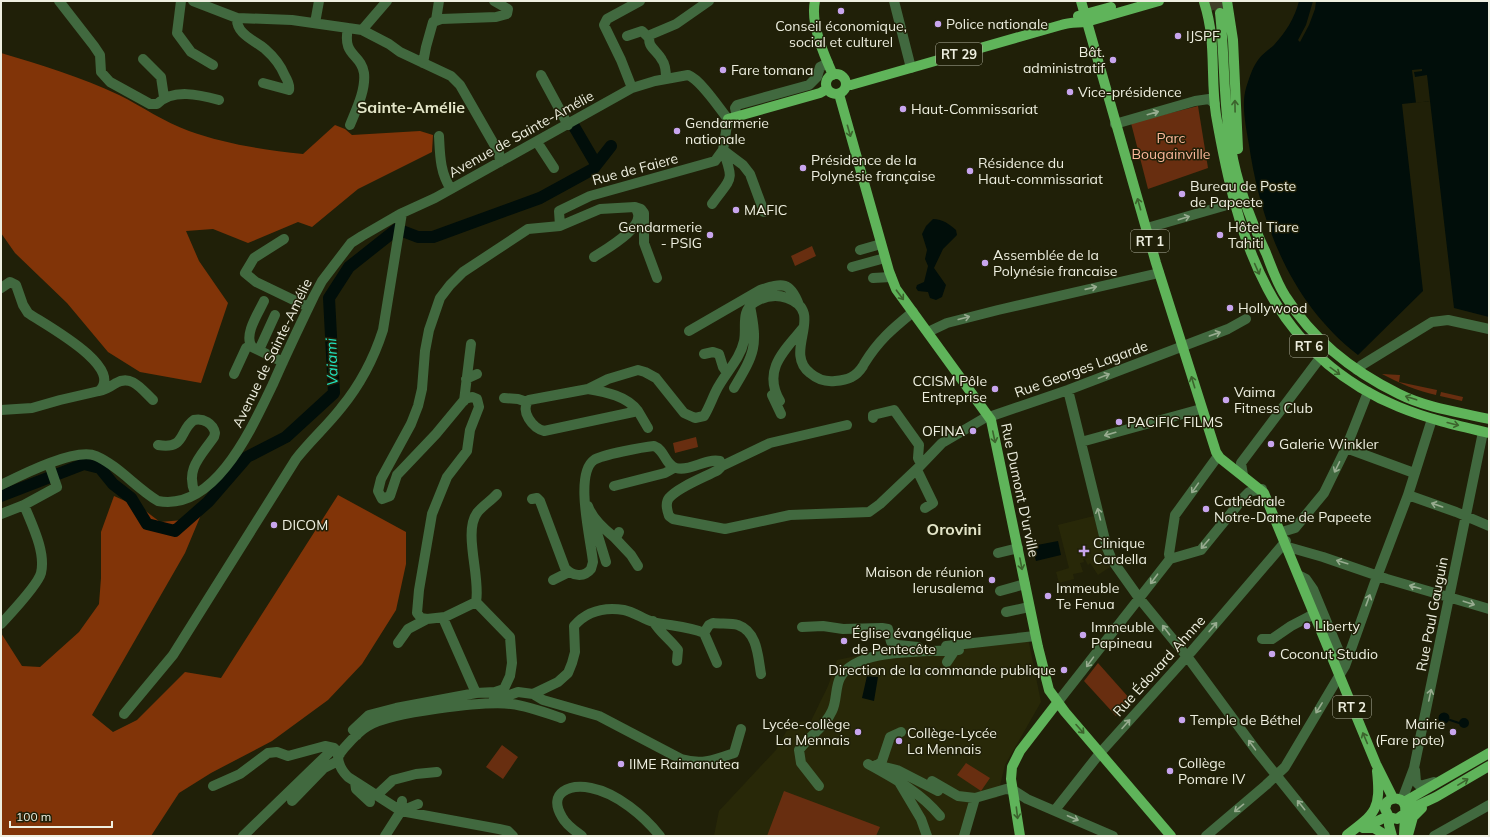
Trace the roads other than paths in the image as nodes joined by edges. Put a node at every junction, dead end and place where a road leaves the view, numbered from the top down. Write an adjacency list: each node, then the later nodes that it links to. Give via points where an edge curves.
1 (59, 1): 40 (street, via 97,50 102,62 102,72 110,82 150,104 157,104)
2 (181, 1): 29 (street, via 177,33 190,52)
3 (193, 1): 18 (street)
4 (319, 1): 21 (street)
5 (388, 1): 23 (street)
6 (439, 1): 20 (street)
7 (494, 1): 20 (street, via 508,9 507,14 496,17)
8 (640, 1): 36 (street, via 607,19 604,25)
9 (709, 1): 25 (street, via 676,24 663,28)
10 (815, 1): 28 (main road, via 813,15)
11 (894, 1): 30 (street)
12 (1081, 1): 19 (main road, RT 1)
13 (1136, 1): 19 (main road, RT 29)
14 (1159, 1): 19 (main road, RT 29)
15 (1214, 1): 17 (main road)
16 (1227, 1): 61 (main road, one-way to 16, via 1238,156 1233,40)
17 (1202, 2): 43 (main road, via 1210,19)
18 (237, 18): 21 (street); 34 (street, via 242,32 265,49 283,71 290,87 289,90)
19 (1085, 18): 30 (main road, RT 29, via 1076,16 1072,22); 45 (main road, RT 1)
20 (436, 20): 27 (street, via 433,22)
21 (315, 23): 22 (street)
22 (348, 28): 23 (street); 46 (street, via 347,46 364,73 361,92)
23 (362, 30): 27 (street)
24 (627, 36): 25 (street, via 642,32)
25 (649, 38): 33 (street, via 650,46 662,60)
26 (142, 59): 40 (street, via 161,77)
27 (423, 63): 51 (street, via 456,80 490,136 499,153)
28 (828, 63): 32 (main road); 37 (street, via 820,67 813,83)
29 (213, 65)
30 (911, 68): 35 (main road, RT 29)
31 (541, 75): 47 (street)
32 (833, 75): 35 (main road, via 841,76); 38 (main road, via 827,81)
33 (666, 79): 36 (street, Avenue de Sainte-Amélie); 44 (street, Avenue de Sainte-Amélie, via 692,77)
34 (263, 83)
35 (846, 84): 39 (main road, via 844,90)
36 (632, 88): 47 (street, Avenue de Sainte-Amélie)
37 (782, 89): 42 (street); 44 (street, via 737,105)
38 (827, 89): 39 (main road, via 832,94); 42 (main road)
39 (838, 94): 64 (main road, Rue Dumont D'urville, one-way to 64)
40 (164, 97): 41 (street, via 188,94)
41 (219, 100)
42 (786, 103): 44 (main road)
43 (1215, 104): 45 (street, one-way to 43, via 1195,100 1209,100); 52 (main road)
44 (733, 118): 50 (street)
45 (1115, 124): 62 (main road, RT 1, one-way to 45)
46 (350, 125)
47 (568, 125): 49 (street, Avenue de Sainte-Amélie)
48 (439, 136): 54 (street, via 442,168)
49 (537, 142): 51 (street, Avenue de Sainte-Amélie); 53 (street)
50 (723, 150): 56 (street, via 731,179); 58 (street, via 743,165 750,174); 60 (street, Rue de Faiere, via 715,161 708,164 590,196 559,211)
51 (500, 162): 54 (street, Avenue de Sainte-Amélie)
52 (1226, 164): 55 (main road, RT 6); 61 (main road, RT 6, via 1216,13 1231,147 1240,190)
53 (554, 168)
54 (451, 189): 59 (street, Avenue de Sainte-Amélie)
55 (1234, 203): 62 (street, one-way to 55); 89 (main road, RT 6, one-way to 89, via 1253,259 1272,299 1288,322)
56 (712, 204)
57 (635, 208): 60 (street, via 600,209); 66 (street, via 639,215 634,229); 71 (street, via 641,209 644,213 644,243)
58 (764, 212)
59 (402, 213): 77 (street, Avenue de Sainte-Amélie, via 351,243 322,281); 182 (street, via 383,330 367,369 341,409 296,459 179,646)
60 (560, 226): 104 (street, via 528,229 463,272 440,298 425,351 418,406 381,479 378,491 382,500 390,496 398,475)
61 (1253, 227): 91 (main road, RT 6, via 1285,296 1297,313 1327,347)
62 (1147, 228): 69 (main road, RT 1)
63 (284, 239): 77 (street, via 254,258 245,273 256,282)
64 (881, 244): 65 (street); 67 (main road, Rue Dumont D'urville)
65 (860, 250)
66 (594, 257)
67 (885, 258): 68 (street); 70 (main road, Rue Dumont D'urville)
68 (852, 267)
69 (1159, 273): 84 (street, one-way to 69, via 948,323 998,310); 86 (main road, RT 1)
70 (891, 277): 72 (street); 78 (main road, Rue Dumont D'urville, one-way to 78, via 896,289)
71 (657, 278)
72 (873, 278)
73 (1, 288): 99 (street, via 10,282 16,285 22,305 28,313 82,348 102,375 103,385)
74 (264, 301): 87 (street, via 248,336)
75 (799, 305): 76 (street, via 793,300 777,296 762,299); 81 (street, via 804,314); 83 (street, via 790,288 770,287 760,290)
76 (750, 306): 92 (street, via 745,314 745,334 741,350); 97 (street, via 754,348)
77 (308, 307): 90 (street, Avenue de Sainte-Amélie)
78 (913, 312): 81 (street, via 883,337 870,352 856,376 841,381 813,376 803,367 800,354); 84 (main road, Rue Dumont D'urville)
79 (275, 315): 87 (street)
80 (1246, 319): 86 (street, Rue Georges Lagarde, one-way to 80, via 1228,329)
81 (805, 326): 96 (street, via 780,357)
82 (1489, 329): 91 (street, via 1448,320 1432,322)
83 (689, 331)
84 (928, 332): 111 (main road, Rue Dumont D'urville)
85 (471, 344): 95 (street)
86 (1182, 346): 100 (street, Rue Georges Lagarde, one-way to 86); 107 (main road, RT 1, one-way to 86)
87 (255, 348): 90 (street); 93 (street, via 246,348)
88 (704, 354): 92 (street, via 719,354)
89 (1320, 358): 101 (main road, RT 6, one-way to 101); 126 (street)
90 (283, 362): 131 (street, Avenue de Sainte-Amélie, via 252,426 235,454 215,480)
91 (1357, 370): 114 (main road, RT 6, one-way to 91, via 1436,407 1400,395)
92 (727, 373): 98 (street, via 704,416 695,418 684,413 662,383 645,372 631,372)
93 (234, 374)
94 (477, 374): 95 (street)
95 (466, 379): 104 (street)
96 (773, 383): 105 (street); 110 (street, via 771,394)
97 (734, 388)
98 (588, 389): 106 (street); 109 (street, via 620,398)
99 (99, 391): 103 (street, via 106,390 123,379 129,379); 108 (street, via 32,408)
100 (1068, 391): 111 (street, Rue Georges Lagarde); 118 (street)
101 (1368, 392): 113 (main road, RT 6, via 1399,408); 120 (street)
102 (504, 398): 106 (street)
103 (153, 400)
104 (464, 401): 162 (street, via 472,396 477,399 479,407 470,430 467,451 447,477 432,514 417,614)
105 (780, 401)
106 (527, 402): 109 (street, via 526,413 529,420 538,430 544,431)
107 (1201, 409): 118 (street, one-way to 118); 121 (main road, RT 1)
108 (1, 410)
109 (638, 411): 116 (street)
110 (781, 414)
111 (989, 417): 124 (street, Rue Georges Lagarde, via 942,443); 143 (main road, Rue Dumont D'urville, one-way to 143)
112 (874, 418): 124 (street, via 873,415 894,410 919,445)
113 (1432, 419): 117 (main road, RT 6, one-way to 117); 127 (street)
114 (1489, 419)
115 (847, 425): 122 (street, via 770,443)
116 (648, 428)
117 (1486, 432): 139 (street, Rue Paul Gauguin)
118 (1081, 442): 155 (street, one-way to 118, via 1110,556)
119 (158, 445): 131 (street, via 174,444 181,439 194,420 203,420 213,426 214,438 192,469 191,481)
120 (1346, 448): 127 (street); 142 (street, one-way to 142, via 1324,493)
121 (1222, 459): 126 (main road, RT 1); 145 (street, one-way to 145, via 1175,515)
122 (722, 466): 124 (street, Rue Georges Lagarde, via 668,498 666,505 669,516 725,530 790,515 869,512); 125 (street, via 720,461 715,460)
123 (50, 467): 128 (street, Avenue de Sainte-Amélie); 131 (street, Avenue de Sainte-Amélie, via 77,454 91,454 158,501 178,501); 136 (street, via 57,487)
124 (919, 467): 137 (street, via 933,503)
125 (674, 468): 129 (street); 133 (street, via 661,450 654,446 598,457 586,469)
126 (1240, 469): 130 (main road, RT 2)
127 (1414, 473): 134 (street)
128 (1, 485)
129 (614, 486)
130 (1262, 489): 142 (main road, RT 2); 145 (street, one-way to 145, via 1249,492 1200,550)
131 (195, 493)
132 (497, 494): 156 (street, via 473,519 472,547 477,584)
133 (585, 496): 140 (street); 147 (street, via 590,513 617,534)
134 (1408, 496): 139 (street, one-way to 134); 150 (street)
135 (532, 499): 148 (street, via 540,501)
136 (24, 505): 138 (street); 164 (street, via 36,538 42,563 41,574 37,583)
137 (925, 508)
138 (1, 514)
139 (1465, 516): 141 (street); 154 (street, Rue Paul Gauguin)
140 (588, 524): 146 (street, via 598,536); 148 (street, via 591,569 584,574)
141 (1489, 526)
142 (1285, 540): 149 (main road, RT 2); 150 (street, one-way to 142, via 1324,557); 171 (street, Rue Édouard Ahnne, one-way to 142)
143 (1018, 548): 144 (street); 152 (main road, Rue Dumont D'urville, one-way to 152)
144 (998, 553)
145 (1170, 559): 155 (street, one-way to 155)
146 (606, 562)
147 (638, 566)
148 (568, 572): 151 (street)
149 (1300, 576): 160 (main road, RT 2); 174 (street, via 1306,579 1312,589)
150 (1380, 576): 154 (street, one-way to 150); 174 (street, one-way to 150)
151 (553, 580)
152 (1025, 584): 153 (street); 157 (main road, Rue Dumont D'urville)
153 (1000, 591)
154 (1449, 597): 158 (street, one-way to 158); 193 (street, Rue Paul Gauguin, one-way to 154)
155 (1139, 598): 171 (street, one-way to 155); 180 (street, one-way to 180)
156 (476, 602): 161 (street); 178 (street, via 510,637 512,663 504,689)
157 (1029, 607): 159 (street); 167 (main road, Rue Dumont D'urville)
158 (1489, 609)
159 (1006, 612)
160 (1316, 613): 168 (street, via 1272,639); 177 (main road, RT 2)
161 (443, 618): 162 (street); 178 (street)
162 (427, 619): 169 (street, via 408,629)
163 (653, 622): 166 (street); 172 (street, via 678,650); 179 (street, via 625,610 589,613 574,626 575,652 568,673 558,682)
164 (1, 624)
165 (802, 627): 167 (street, via 888,629 891,642 917,647 944,647)
166 (704, 633): 175 (street); 176 (street, via 713,623 739,625 751,635 758,650)
167 (1036, 638): 170 (street); 180 (main road, Rue Dumont D'urville, via 1043,673)
168 (1262, 639)
169 (398, 643)
170 (955, 650): 173 (street); 199 (street, via 881,655 860,661 847,669 840,679 833,710 822,727 799,750 801,763)
171 (1187, 656): 187 (street, Rue Édouard Ahnne, one-way to 171); 195 (street, one-way to 171)
172 (677, 661)
173 (947, 662)
174 (1343, 662): 177 (street)
175 (717, 663)
176 (760, 674)
177 (1340, 675): 190 (main road, RT 2, one-way to 177); 195 (street, one-way to 195, via 1285,766)
178 (476, 693): 186 (street, via 369,715 353,730)
179 (533, 694): 181 (street, via 518,692); 184 (street, via 543,700 598,716 681,759 695,763 734,753)
180 (1057, 702): 187 (main road, Rue Dumont D'urville, one-way to 187); 200 (main road, via 1014,760 1011,773)
181 (488, 704): 183 (street, via 524,706); 186 (street, via 442,708 389,719 369,725)
182 (124, 714)
183 (561, 718)
184 (741, 729)
185 (901, 732): 191 (street, via 890,737 882,761)
186 (357, 735): 189 (street)
187 (1100, 753): 210 (street, Rue Édouard Ahnne); 223 (main road, Rue Dumont D'urville)
188 (1489, 753): 193 (street, via 1428,785 1420,786 1416,782); 207 (main road)
189 (338, 754): 198 (street, via 325,746 288,756 277,752 268,753 240,774); 204 (street, via 342,771); 205 (street); 214 (street)
190 (1376, 764): 207 (main road, RT 2); 226 (main road, via 1378,799 1375,810 1368,819)
191 (878, 765): 196 (street, via 868,764); 201 (street, via 896,770 940,792)
192 (1489, 766): 202 (main road, one-way to 192)
193 (1414, 768): 207 (street, Rue Paul Gauguin)
194 (437, 772): 204 (street, via 393,780)
195 (1276, 775): 224 (street, one-way to 224); 225 (street, one-way to 195)
196 (898, 781): 211 (street, via 925,799); 219 (street, via 921,819)
197 (932, 782): 201 (street)
198 (213, 786)
199 (819, 786)
200 (1013, 790): 203 (street, via 1006,789); 210 (street, via 1027,799); 221 (main road, one-way to 221)
201 (950, 793): 203 (street)
202 (1436, 797): 207 (main road); 230 (main road, via 1415,812)
203 (974, 798): 220 (street)
204 (373, 799): 209 (street)
205 (292, 801)
206 (418, 804): 209 (street)
207 (1402, 805): 212 (main road, via 1397,819); 212 (main road, via 1386,805); 229 (main road, RT 2)
208 (1489, 805): 231 (street)
209 (402, 806): 215 (street); 216 (street, via 508,831)
210 (1055, 810): 222 (street, one-way to 222)
211 (940, 816)
212 (1389, 816): 213 (main road); 228 (main road)
213 (1364, 828): 226 (main road); 227 (main road, via 1374,828)
214 (243, 836)
215 (385, 836)
216 (513, 836)
217 (582, 836): 218 (street, via 562,818 558,807 559,797 564,790 573,787 591,788 608,793 636,812)
218 (660, 836)
219 (927, 836)
220 (964, 836)
221 (1020, 836)
222 (1113, 836)
223 (1171, 836)
224 (1206, 836)
225 (1325, 836)
226 (1346, 836)
227 (1387, 836)
228 (1392, 836)
229 (1404, 836)
230 (1407, 836)
231 (1434, 836)

